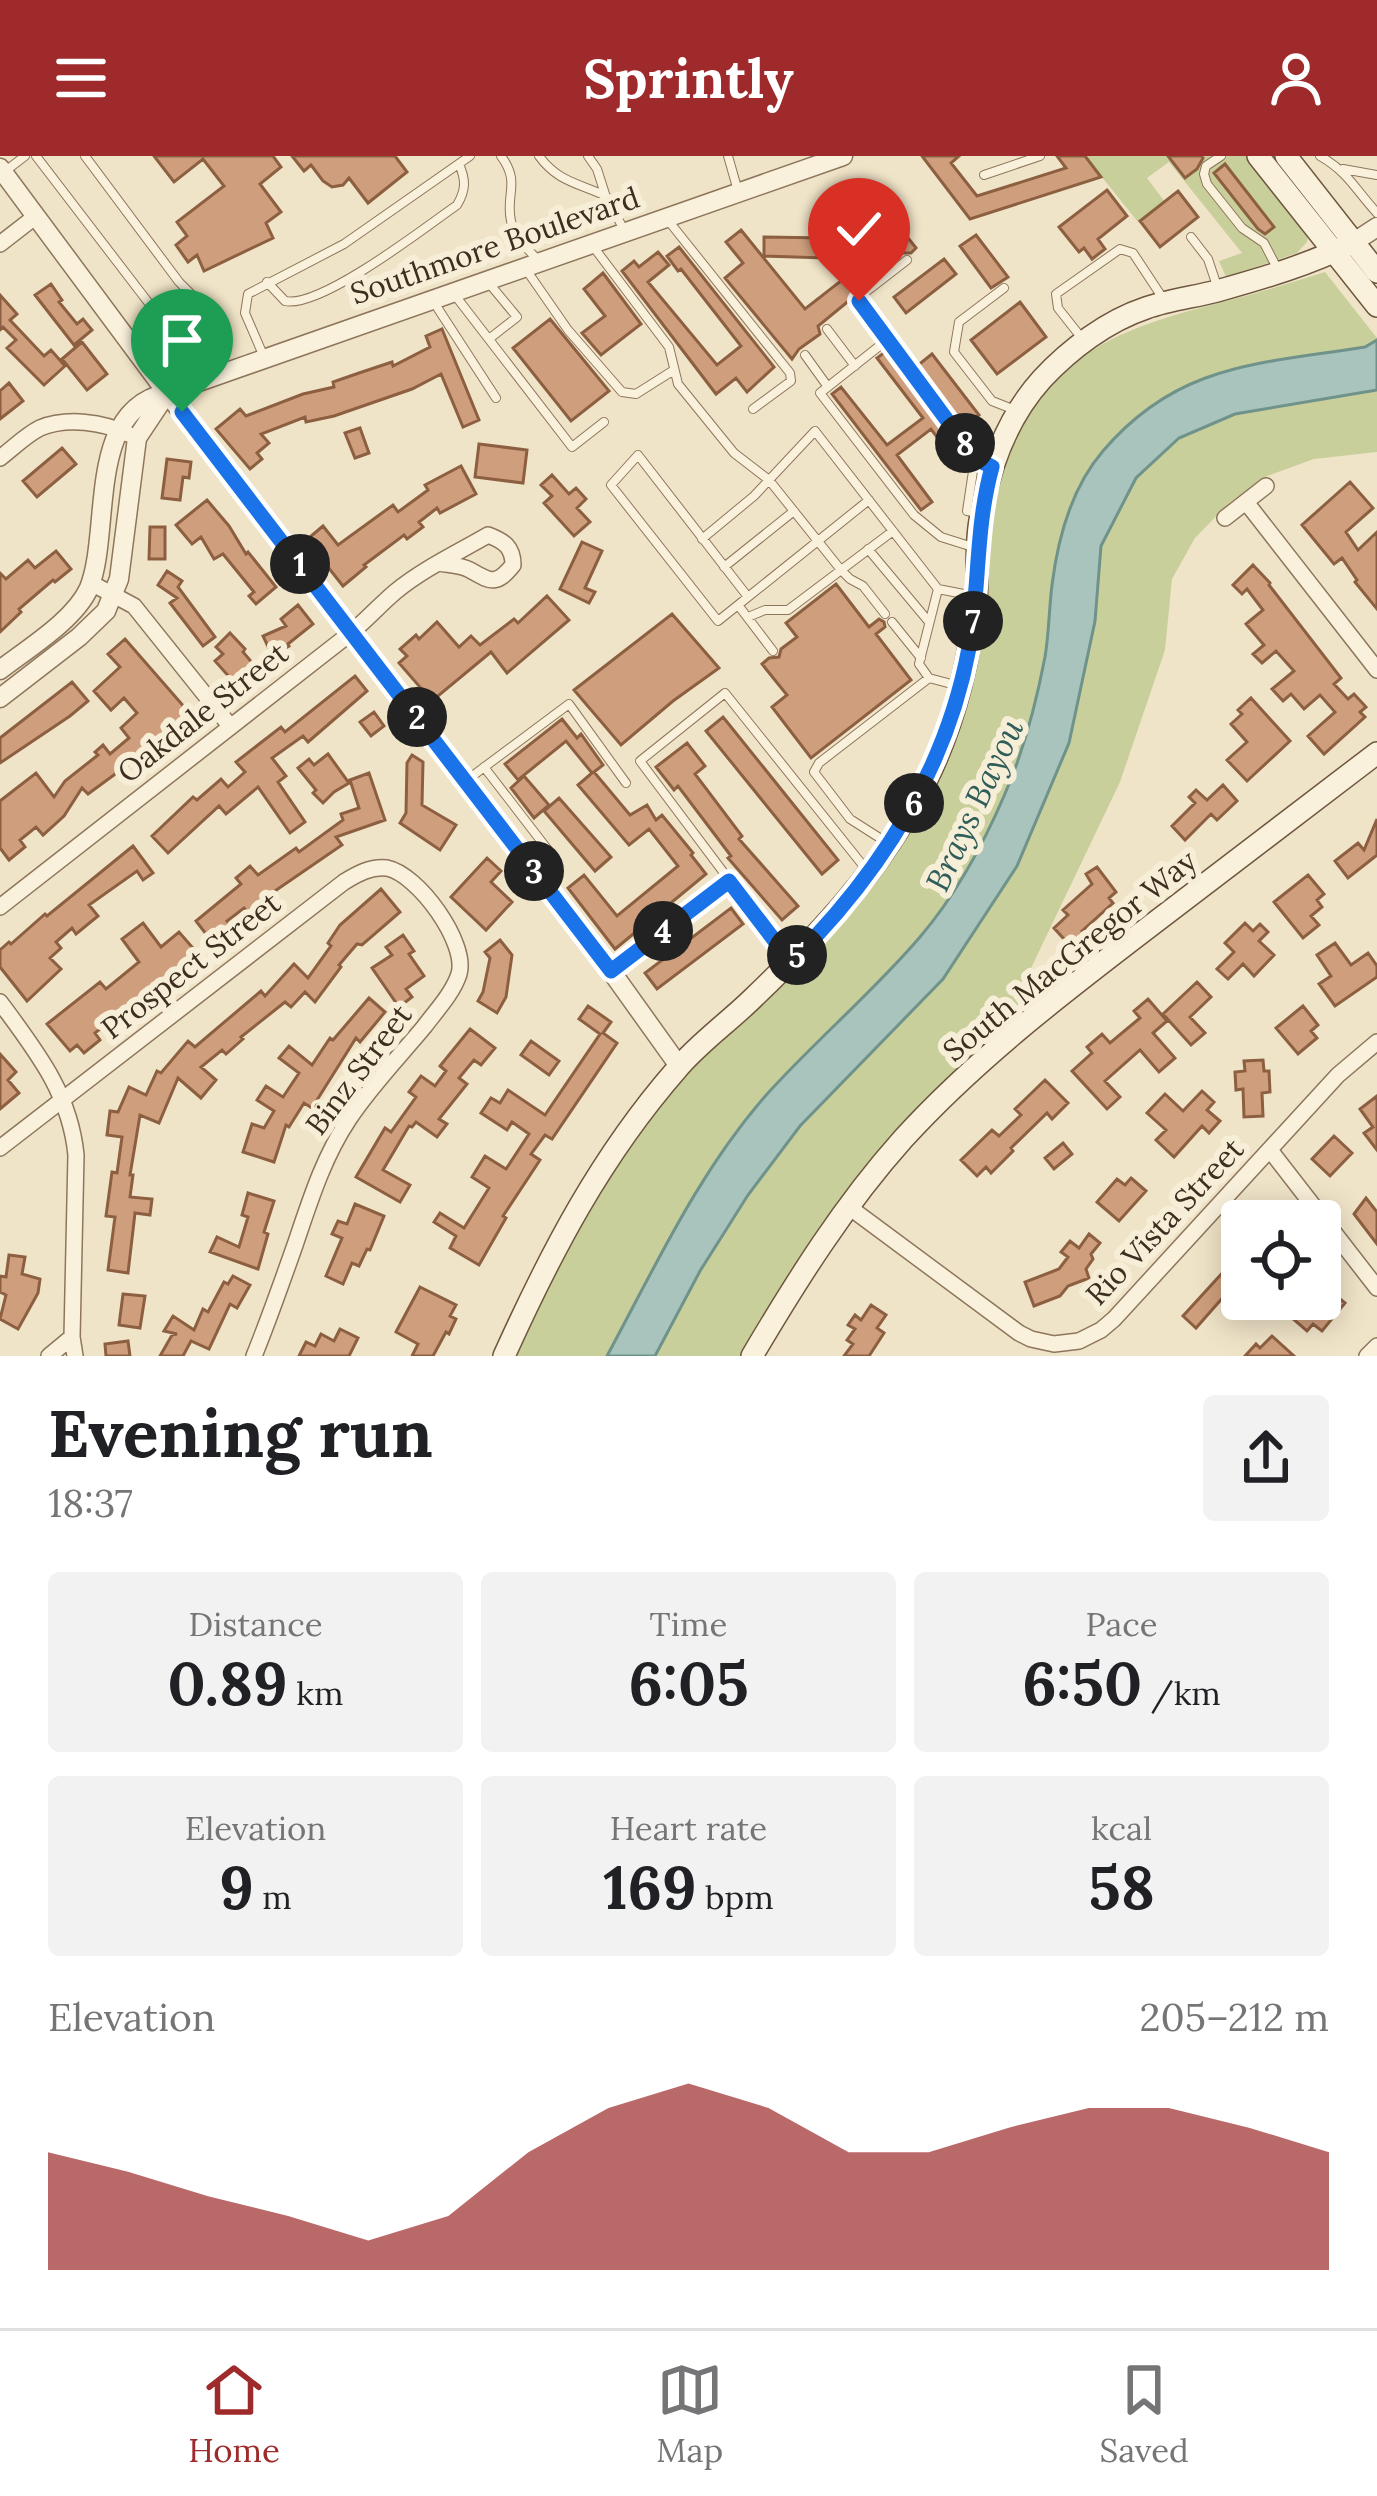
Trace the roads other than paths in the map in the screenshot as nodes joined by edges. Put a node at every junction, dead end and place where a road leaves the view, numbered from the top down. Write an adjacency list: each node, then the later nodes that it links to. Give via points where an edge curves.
1 (25, 156): 19 (lane)
2 (36, 156): 3 (lane, via 158,322 172,337 188,334 200,323 202,305)
3 (85, 156)
4 (470, 156): 16 (lane)
5 (501, 156): 34 (lane, via 512,170 511,221)
6 (539, 156): 23 (lane, via 564,181)
7 (588, 156): 23 (lane)
8 (728, 156): 22 (lane)
9 (843, 156): 22 (street, Southmore Boulevard)
10 (994, 156): 17 (lane)
11 (1040, 156): 17 (lane)
12 (1220, 156): 35 (lane, via 1206,166 1207,184 1264,243)
13 (1258, 156): 32 (main road)
14 (1286, 156): 32 (main road)
15 (1320, 156): 18 (lane)
16 (459, 164): 38 (lane, via 344,244); 38 (lane, via 465,178 457,205 384,258 304,302 285,302)
17 (1003, 169): 20 (lane)
18 (1343, 169): 21 (lane); 24 (lane)
19 (2, 170): 25 (street)
20 (984, 175)
21 (1377, 175)
22 (736, 183): 26 (street, Southmore Boulevard)
23 (606, 196): 28 (lane)
24 (1377, 213)
25 (36, 216): 30 (street); 54 (street)
26 (666, 218): 28 (street, Southmore Boulevard); 56 (lane, via 790,373 791,381)
27 (1377, 227): 32 (street)
28 (625, 232): 31 (street, Southmore Boulevard)
29 (1191, 237): 40 (lane)
30 (0, 244)
31 (591, 244): 34 (street, Southmore Boulevard); 52 (lane, via 669,347)
32 (1343, 247): 35 (main road); 36 (main road)
33 (907, 260): 47 (lane, via 860,297)
34 (532, 265): 37 (street, Southmore Boulevard); 52 (lane, via 586,352 622,392 636,394)
35 (1278, 272): 40 (main road)
36 (1371, 276): 44 (main road)
37 (487, 280): 41 (street, Southmore Boulevard); 46 (lane, via 517,317)
38 (267, 282): 50 (lane, via 244,304)
39 (1004, 288): 57 (lane, via 959,322 954,352 992,401)
40 (1219, 290): 43 (main road)
41 (453, 292): 42 (street, Southmore Boulevard); 46 (lane)
42 (433, 300): 50 (street, Southmore Boulevard); 55 (lane)
43 (1167, 303): 48 (main road); 48 (lane, via 1133,253 1120,249 1056,294)
44 (1377, 306)
45 (827, 329): 51 (lane)
46 (489, 339): 58 (lane, via 572,447)
47 (887, 340): 51 (lane); 61 (lane)
48 (1084, 342): 57 (main road)
49 (805, 355): 53 (lane)
50 (265, 359): 54 (street, Southmore Boulevard)
51 (855, 366): 53 (lane)
52 (675, 369): 62 (lane, via 734,453)
53 (828, 387): 72 (lane, via 820,392 914,515 941,537)
54 (167, 394): 59 (street); 84 (street)
55 (496, 398)
56 (753, 409)
57 (1016, 411): 61 (main road)
58 (604, 422)
59 (128, 434): 60 (street, via 92,422 44,426); 76 (street, via 109,455); 78 (street)
60 (0, 458)
61 (984, 462): 72 (main road)
62 (769, 480): 64 (lane, via 815,430); 66 (lane); 69 (lane)
63 (1266, 486): 65 (street)
64 (869, 500): 68 (lane); 70 (lane)
65 (1246, 502): 67 (street); 88 (street)
66 (794, 511): 70 (lane); 74 (lane)
67 (1225, 518)
68 (893, 531): 71 (lane); 77 (lane)
69 (702, 538): 74 (lane); 81 (lane, via 638,455 611,485 718,621)
70 (818, 542): 75 (lane); 79 (lane)
71 (868, 549): 75 (lane); 83 (lane)
72 (978, 549): 80 (main road)
73 (440, 563): 84 (street, Oakdale Street)
74 (724, 567): 79 (lane)
75 (841, 570): 82 (lane, via 788,610); 86 (lane)
76 (91, 583): 78 (street); 87 (street, via 74,611)
77 (938, 589): 80 (lane); 83 (lane)
78 (115, 593): 91 (street, via 96,622); 92 (street)
79 (748, 597): 81 (lane)
80 (976, 597): 90 (main road)
81 (738, 605): 82 (lane)
82 (748, 617): 85 (lane)
83 (930, 623): 86 (lane)
84 (352, 632): 92 (street, Oakdale Street); 95 (street)
85 (773, 651)
86 (921, 658): 89 (lane)
87 (0, 670)
88 (1377, 670)
89 (928, 678): 90 (lane); 97 (lane, via 814,772 850,819)
90 (960, 687): 97 (main road, via 928,776)
91 (0, 698)
92 (230, 726): 102 (street, Oakdale Street)
93 (1377, 753): 111 (main road, South MacGregor Way, via 1056,998 946,1096)
94 (484, 767): 95 (lane); 96 (lane, via 569,704); 98 (lane, via 555,860)
95 (465, 781): 98 (street)
96 (626, 783)
97 (890, 845): 99 (main road)
98 (537, 874): 104 (street)
99 (869, 874): 100 (lane, via 725,693 640,760); 103 (main road)
100 (729, 881): 103 (lane); 104 (lane)
101 (423, 891): 108 (street, Prospect Street, via 382,867 357,874); 117 (street, Binz Street, via 451,935 461,968 456,982 350,1117 321,1169)
102 (0, 907)
103 (791, 962): 107 (main road)
104 (611, 971): 107 (street)
105 (0, 1002): 108 (street)
106 (1377, 1042): 110 (street, Rio Vista Street)
107 (679, 1066): 118 (main road, via 582,1198)
108 (64, 1099): 109 (street, Prospect Street); 113 (street, via 76,1155)
109 (0, 1148)
110 (1270, 1150): 111 (street, Rio Vista Street, via 1114,1319 1066,1343 1019,1333); 112 (street)
111 (849, 1207): 119 (main road, South MacGregor Way)
112 (1377, 1288)
113 (72, 1337): 115 (street); 116 (street)
114 (1377, 1346): 120 (street)
115 (49, 1356)
116 (75, 1356)
117 (254, 1356)
118 (504, 1356)
119 (752, 1356)
120 (1367, 1356)

